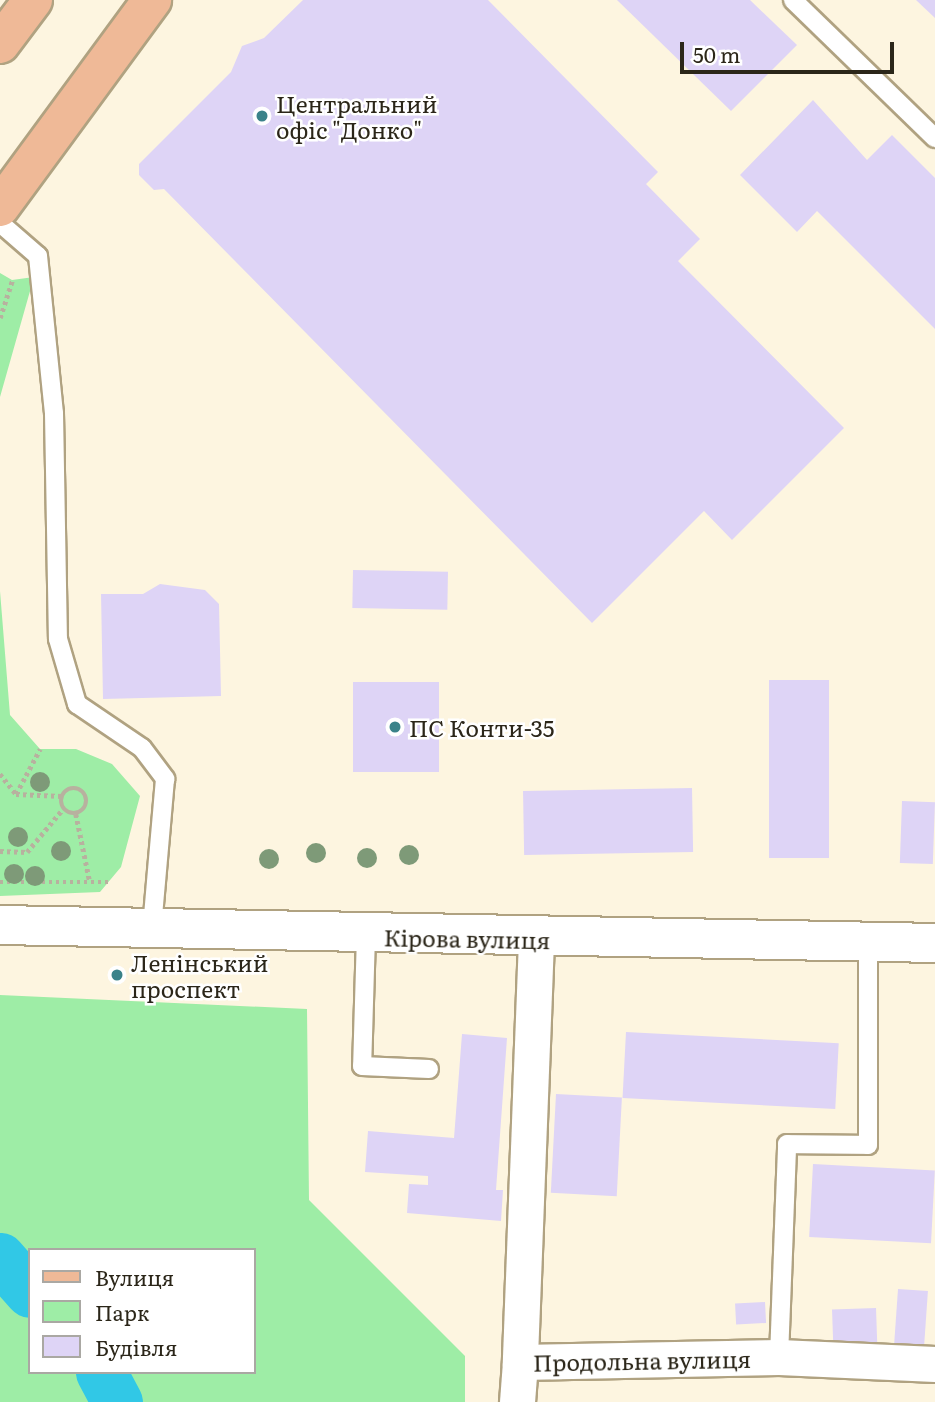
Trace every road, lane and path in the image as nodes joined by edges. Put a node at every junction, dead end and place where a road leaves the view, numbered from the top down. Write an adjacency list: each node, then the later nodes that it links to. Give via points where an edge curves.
1 (33, 0): 4 (main road)
2 (152, 0): 6 (main road)
3 (793, 0): 5 (lane)
4 (0, 44)
5 (935, 138)
6 (0, 207)
7 (0, 223): 21 (lane, via 38,256 54,413 58,639 77,704 142,748 165,779)
8 (12, 280): 9 (path)
9 (0, 318)
10 (40, 749): 12 (path)
11 (0, 774): 12 (path)
12 (16, 794): 13 (path)
13 (62, 796): 14 (path); 15 (path, via 72,788 84,793 86,806)
14 (63, 809): 15 (path); 16 (path, via 27,852)
15 (76, 814): 18 (path)
16 (0, 851)
17 (0, 882): 18 (path)
18 (90, 882): 19 (path)
19 (108, 882)
20 (0, 925): 21 (street, Кірова вулиця)
21 (152, 927): 22 (street, Кірова вулиця)
22 (366, 935): 23 (street, Кірова вулиця); 26 (lane, via 362,1066)
23 (536, 940): 24 (street, Кірова вулиця); 28 (street, Продольна вулиця)
24 (868, 942): 25 (street, Кірова вулиця); 27 (lane, via 868,1145 787,1144)
25 (935, 943)
26 (429, 1069)
27 (779, 1357): 28 (street, Продольна вулиця); 29 (street, Продольна вулиця)
28 (520, 1362): 30 (street)
29 (935, 1364)
30 (517, 1402)

